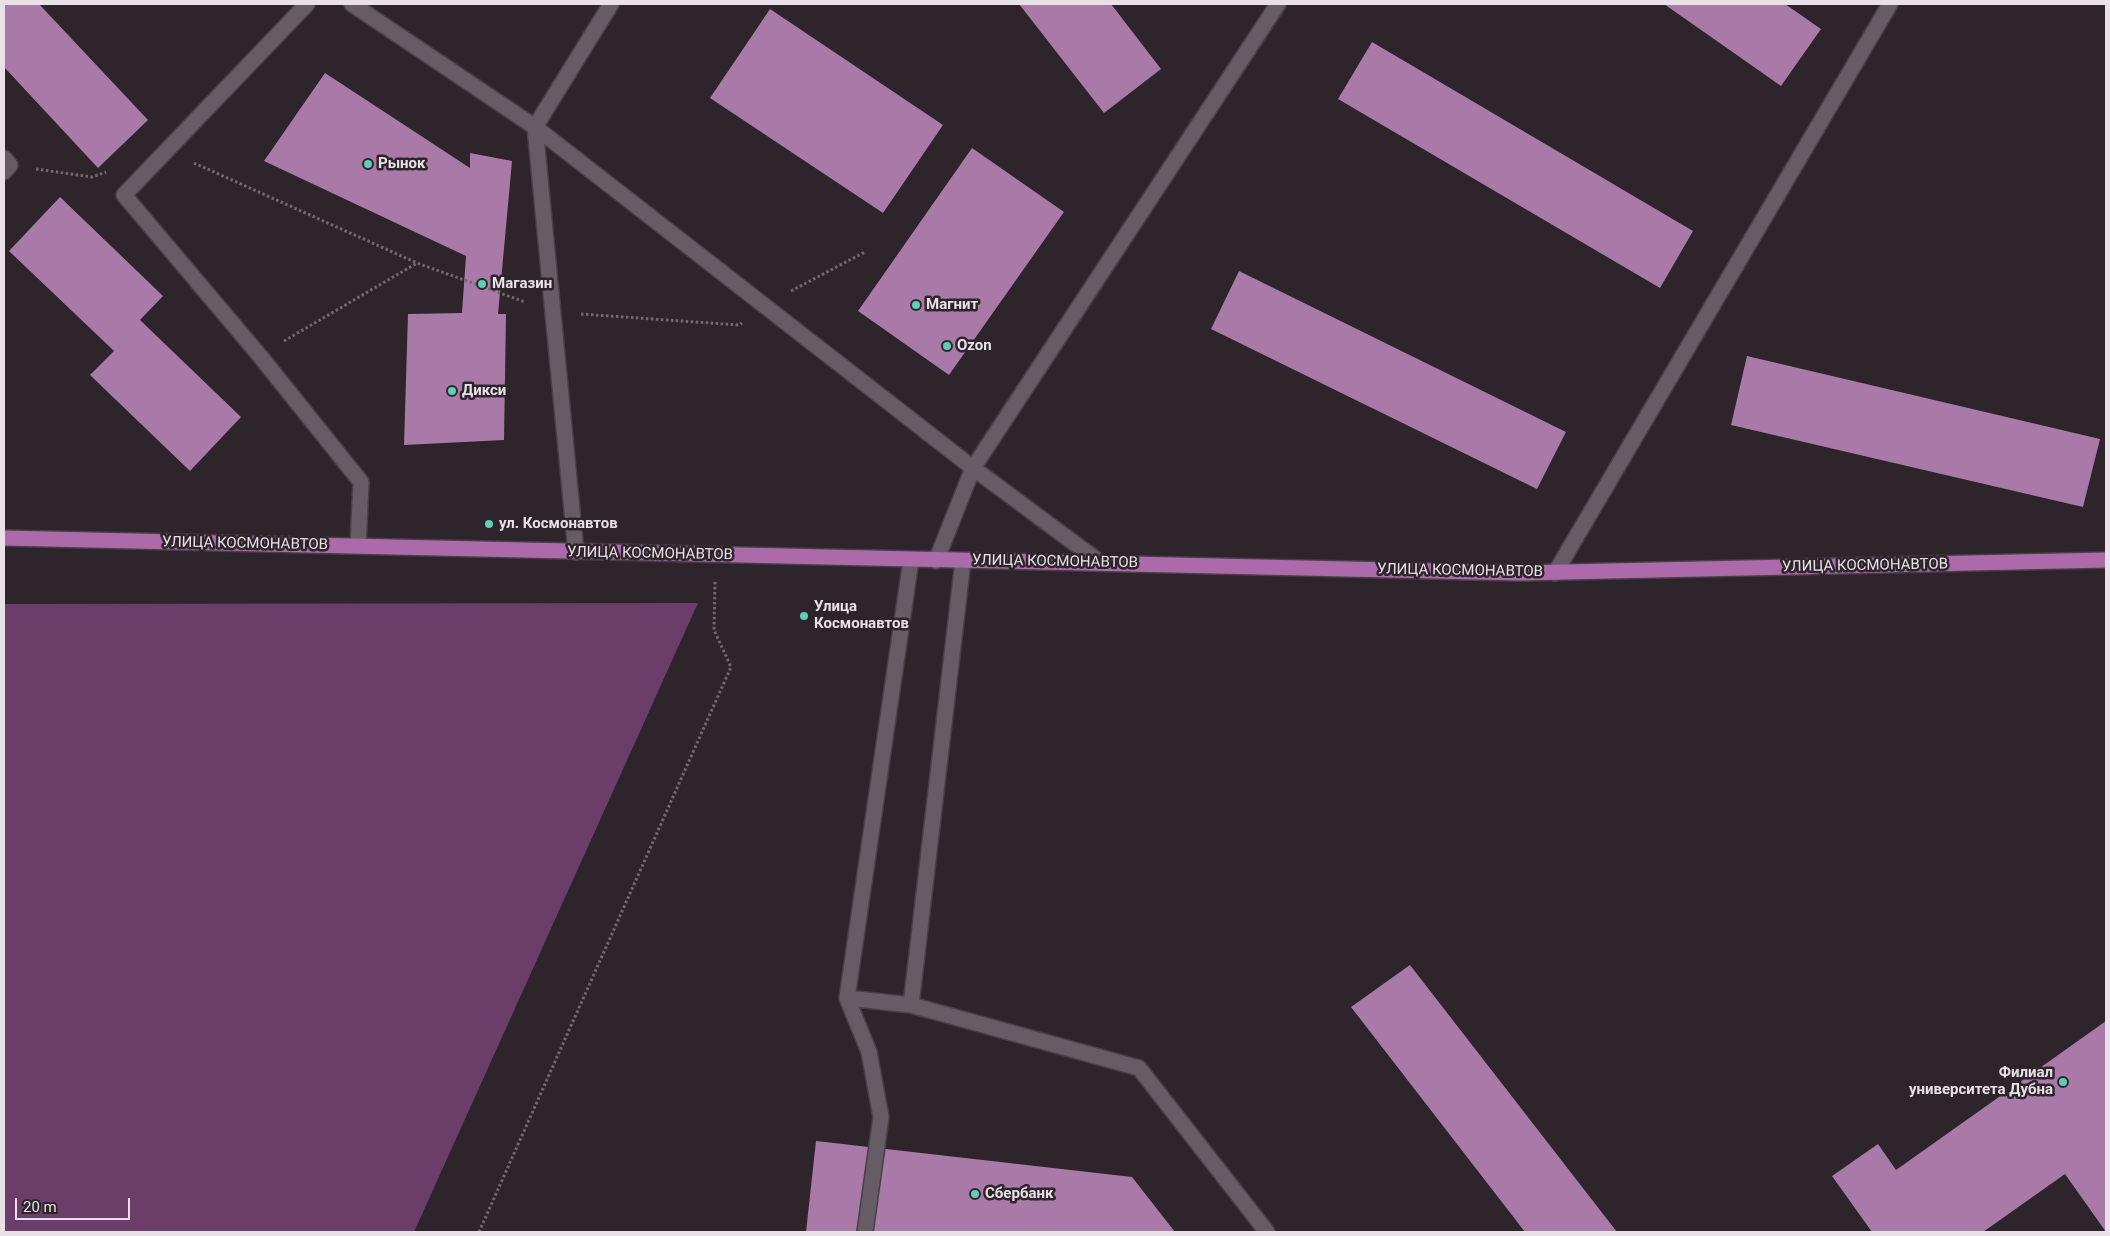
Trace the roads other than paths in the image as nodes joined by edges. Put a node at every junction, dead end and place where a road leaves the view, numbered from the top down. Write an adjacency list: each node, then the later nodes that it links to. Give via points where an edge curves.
1 (308, 4): 9 (street, via 124,195 361,482)
2 (352, 4): 6 (street)
3 (612, 4): 6 (street)
4 (1278, 4): 7 (street)
5 (1890, 4): 16 (street)
6 (535, 127): 7 (street); 10 (street)
7 (973, 468): 13 (street); 15 (street)
8 (4, 538): 9 (main road, УЛИЦА КОСМОНАВТОВ)
9 (358, 546): 10 (main road, УЛИЦА КОСМОНАВТОВ)
10 (576, 552): 11 (main road, УЛИЦА КОСМОНАВТОВ)
11 (911, 560): 13 (main road, УЛИЦА КОСМОНАВТОВ); 17 (street)
12 (2106, 560): 16 (main road, УЛИЦА КОСМОНАВТОВ)
13 (936, 561): 14 (main road, УЛИЦА КОСМОНАВТОВ)
14 (963, 561): 15 (main road, УЛИЦА КОСМОНАВТОВ); 18 (street)
15 (1101, 563): 16 (main road, УЛИЦА КОСМОНАВТОВ)
16 (1555, 573)
17 (847, 998): 18 (street); 19 (street, via 869,1052 881,1116)
18 (911, 1004): 20 (street, via 1139,1068)
19 (865, 1232)
20 (1267, 1232)

